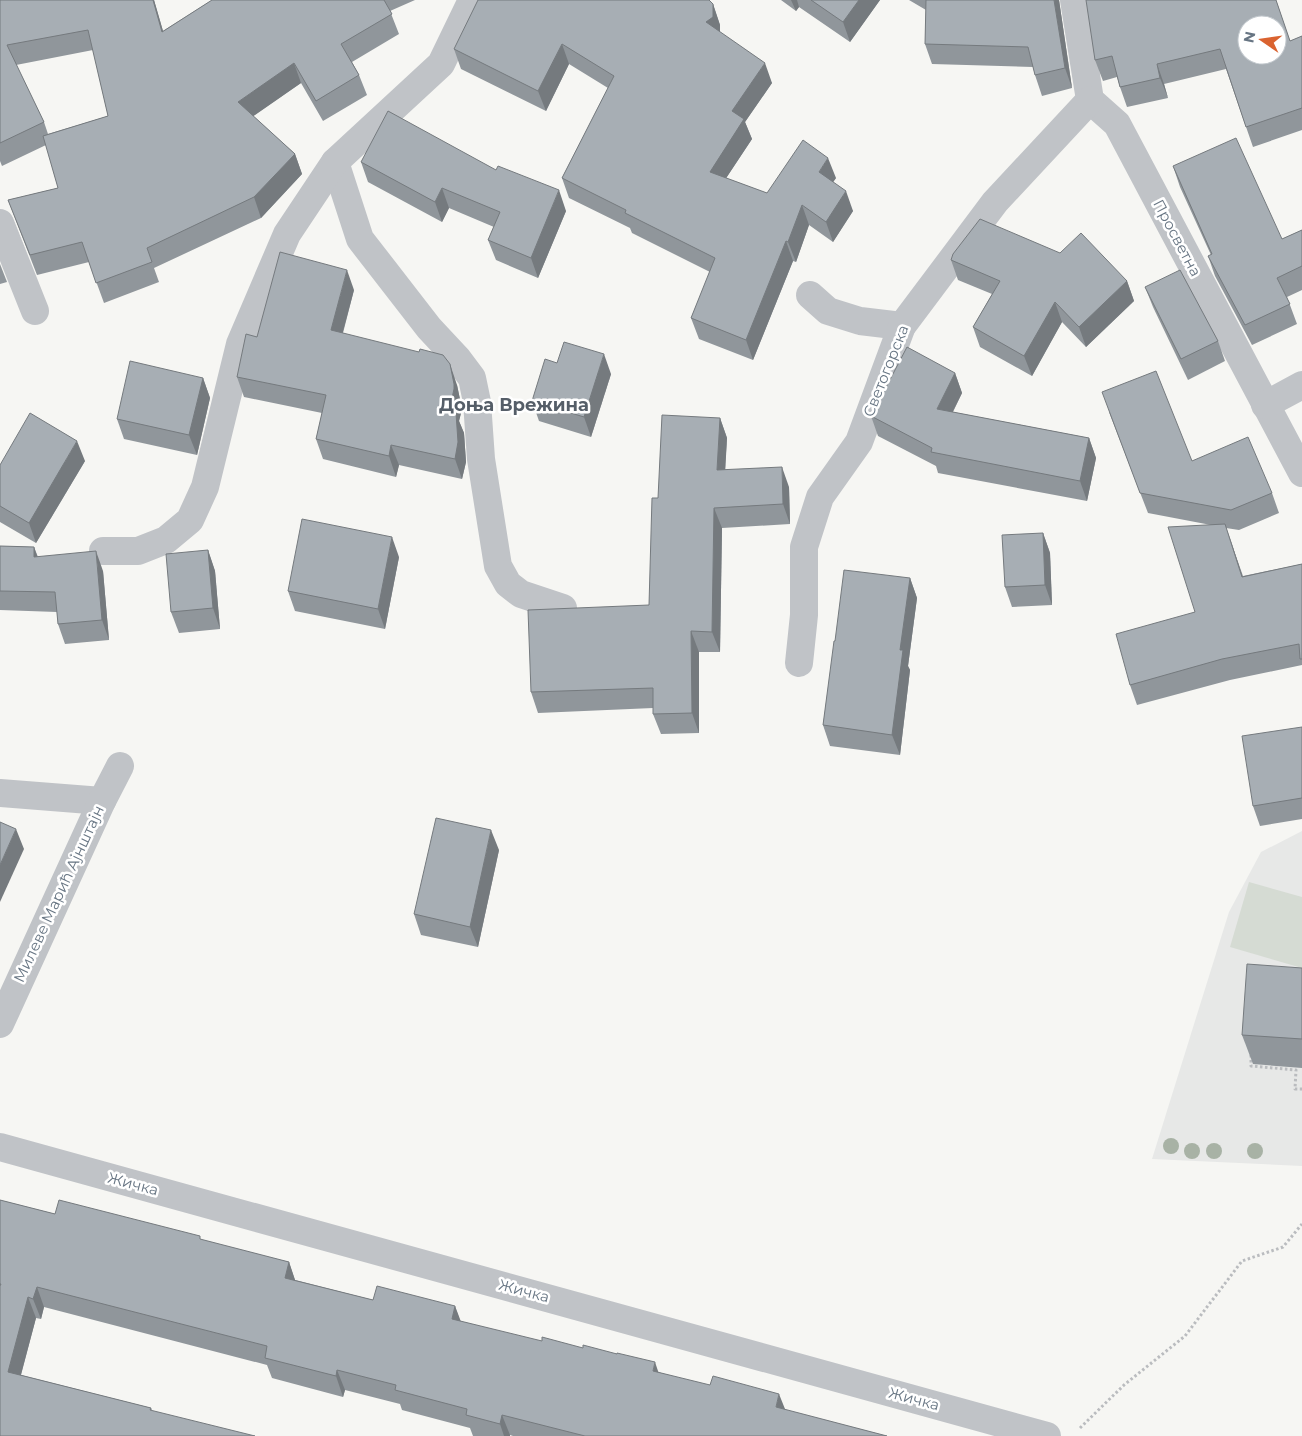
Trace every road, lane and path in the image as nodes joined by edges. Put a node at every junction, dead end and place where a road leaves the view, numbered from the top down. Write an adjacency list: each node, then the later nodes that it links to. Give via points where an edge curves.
1 (472, 0): 4 (street, via 441,64)
2 (1074, 0): 3 (street)
3 (1090, 100): 8 (street, Светогорска, via 995,202); 10 (street, Просветна, via 1117,124)
4 (335, 162): 12 (street, via 287,234 240,344 205,487 190,520 166,540 138,551); 13 (street, via 360,239 472,378 498,566 508,584 521,594)
5 (0, 223): 7 (street)
6 (810, 295): 8 (street, via 828,311 860,321)
7 (35, 311)
8 (902, 326): 14 (street, Светогорска, via 859,442 820,497 804,547 804,614)
9 (1302, 385): 10 (street)
10 (1265, 404): 11 (street, Просветна)
11 (1302, 473)
12 (103, 552)
13 (563, 608)
14 (799, 663)
15 (120, 766): 17 (street, Милеве Марић Ајнштајн)
16 (0, 794): 17 (street)
17 (102, 801): 18 (street, Милеве Марић Ајнштајн)
18 (0, 1024)
19 (1252, 1047): 20 (path, via 1250,1066 1296,1070 1295,1089)
20 (1302, 1089)
21 (0, 1147): 24 (street, Жичка)
22 (1302, 1224): 23 (path, via 1283,1247 1242,1260 1185,1336 1124,1385)
23 (1079, 1430)
24 (1047, 1436)

